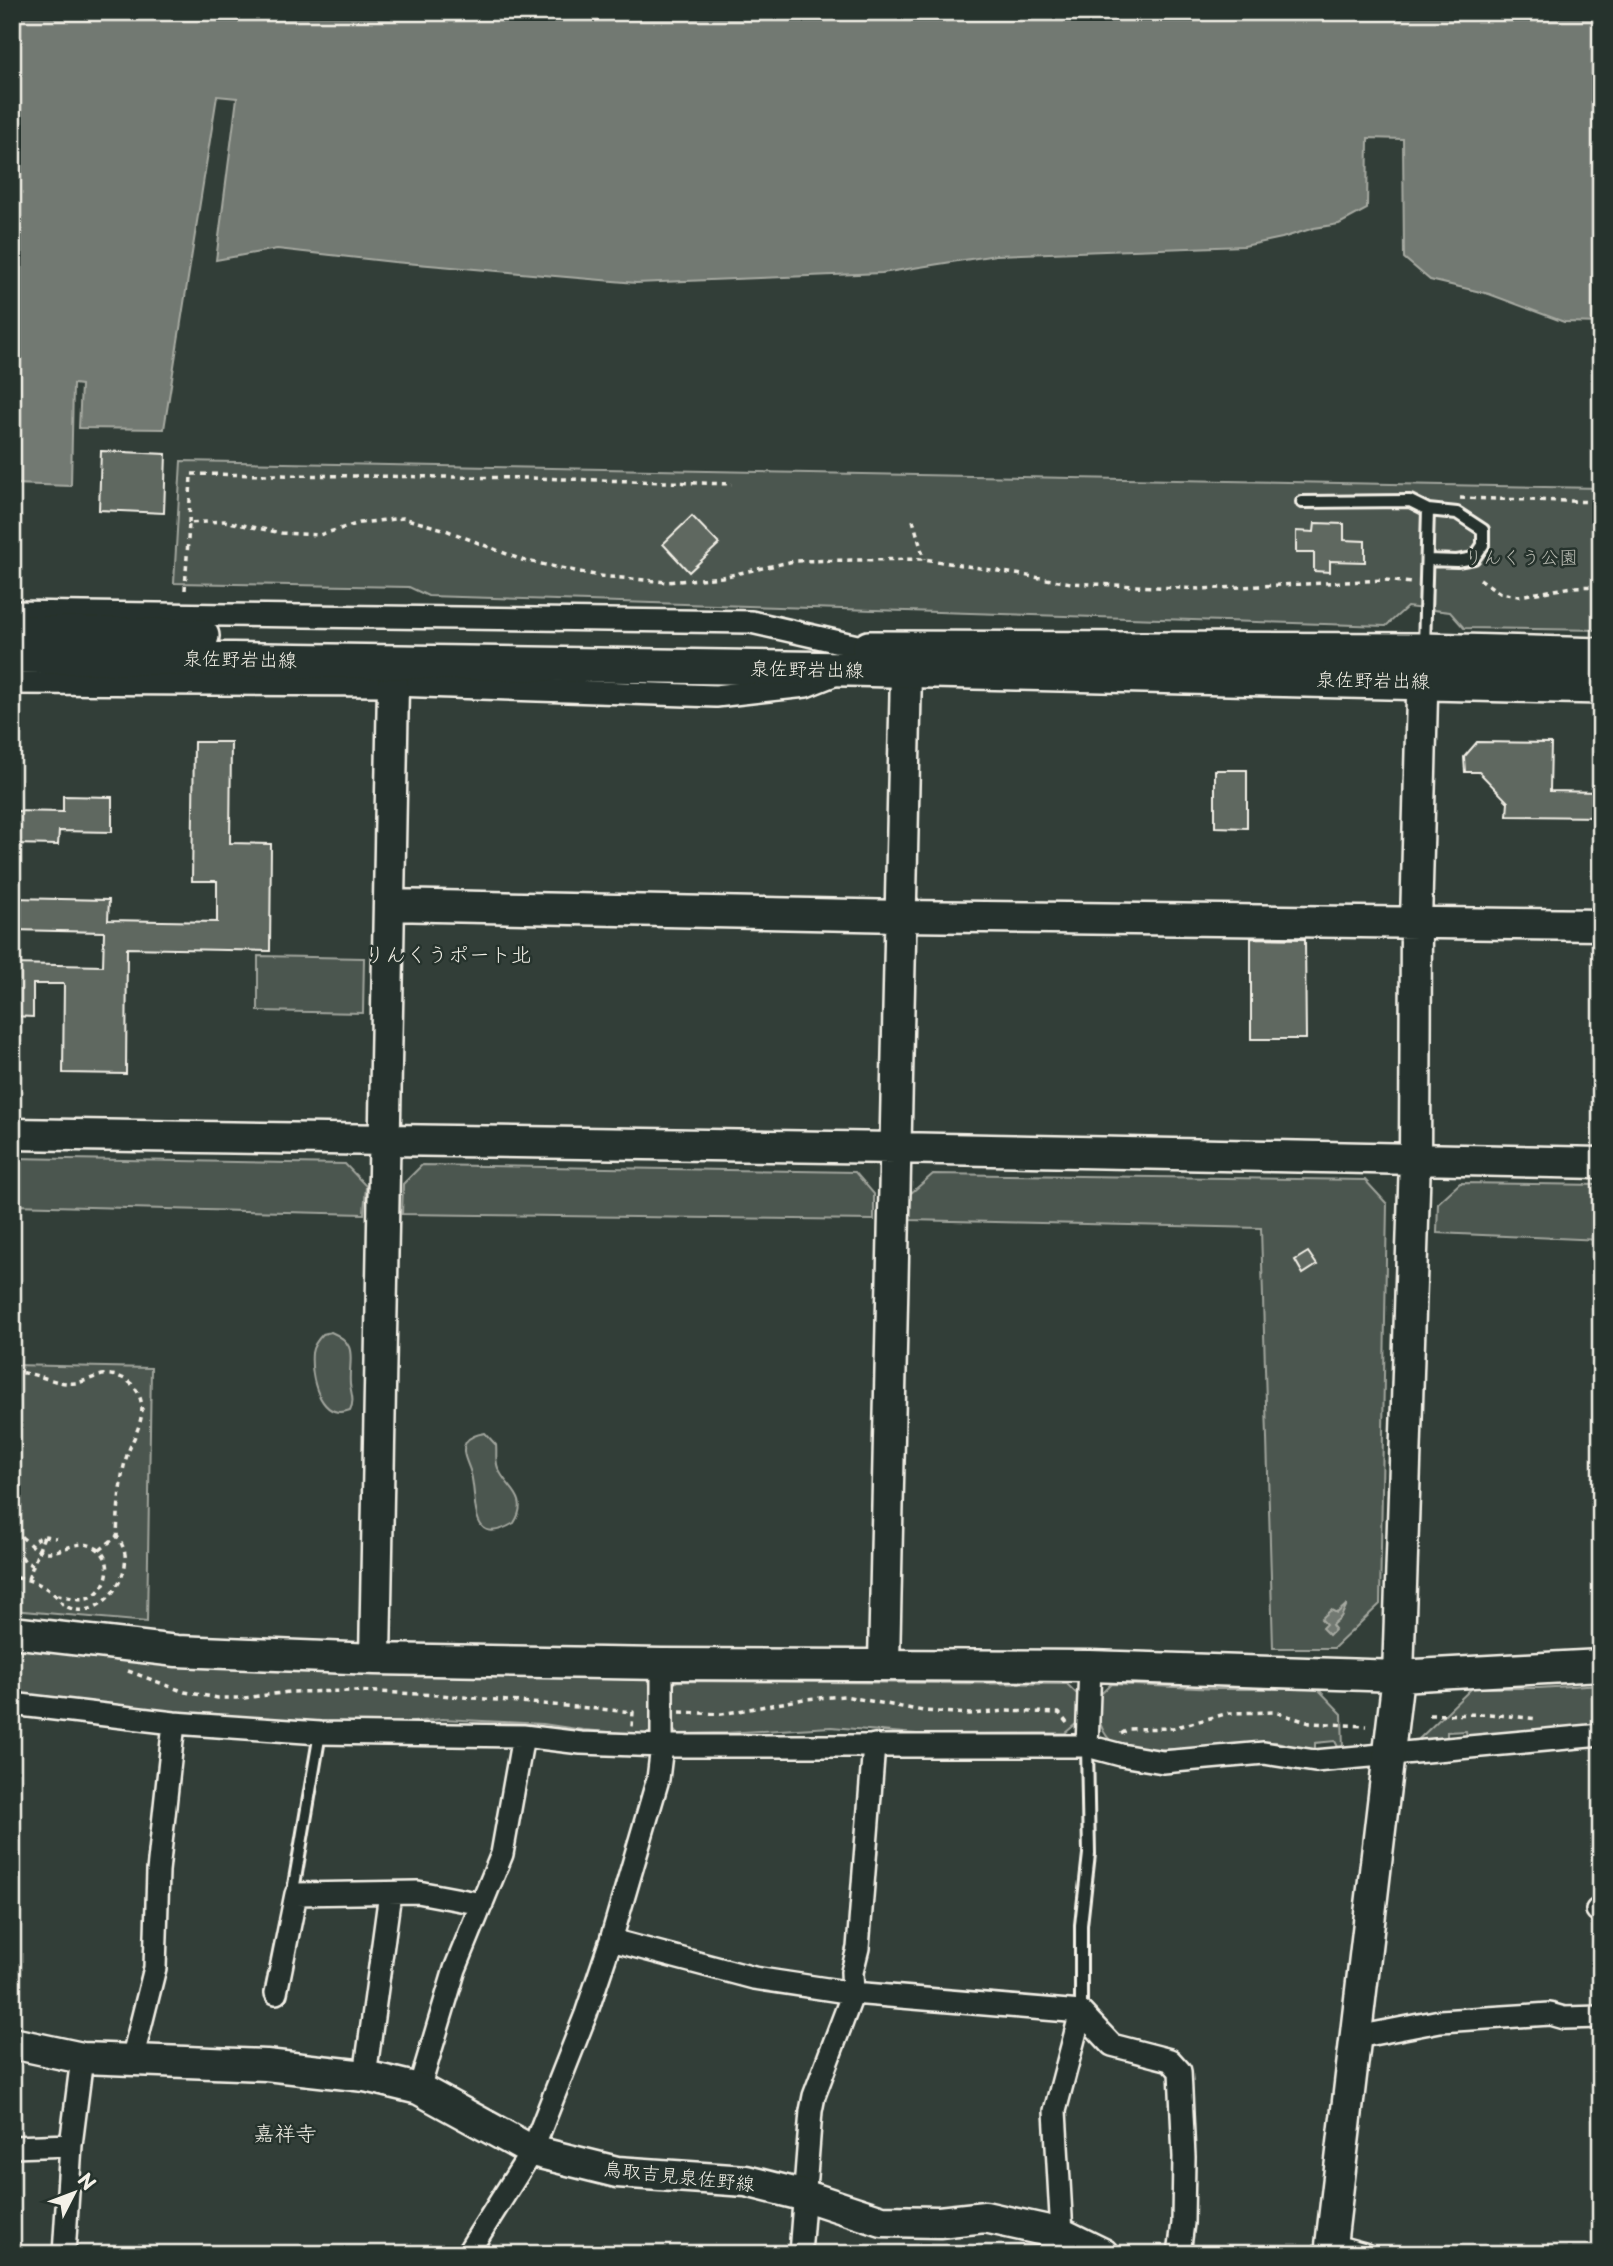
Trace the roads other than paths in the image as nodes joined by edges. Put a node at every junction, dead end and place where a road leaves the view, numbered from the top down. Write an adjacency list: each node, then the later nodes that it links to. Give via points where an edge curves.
1 (1302, 502): 2 (lane, via 1410,501)
2 (1428, 510): 3 (lane); 3 (lane, via 1457,513 1483,530 1483,545 1474,558)
3 (1427, 560): 9 (lane)
4 (12, 612): 8 (street, via 751,622)
5 (12, 632): 8 (main road, 泉佐野岩出線)
6 (1601, 655): 9 (main road, 泉佐野岩出線)
7 (12, 656): 8 (main road, 泉佐野岩出線)
8 (858, 659): 9 (main road, 泉佐野岩出線); 10 (main road, 泉佐野岩出線); 12 (street, via 806,687 716,696)
9 (1423, 666): 10 (main road, 泉佐野岩出線); 13 (main road, 泉佐野岩出線); 16 (street)
10 (905, 672): 15 (street)
11 (12, 683): 12 (street)
12 (393, 685): 14 (street)
13 (1601, 687)
14 (389, 905): 15 (street); 19 (street)
15 (901, 916): 16 (street); 20 (street)
16 (1416, 922): 17 (street); 21 (street)
17 (1601, 925)
18 (12, 1134): 19 (street)
19 (384, 1140): 20 (street); 24 (street)
20 (895, 1148): 21 (street); 25 (street)
21 (1415, 1160): 22 (street); 29 (street)
22 (1601, 1163)
23 (12, 1632): 24 (street, via 177,1651)
24 (375, 1658): 26 (street)
25 (884, 1663): 26 (street); 28 (street)
26 (662, 1664): 36 (street)
27 (1601, 1665): 29 (street)
28 (1090, 1666): 29 (street); 37 (street)
29 (1398, 1676): 38 (street)
30 (12, 1704): 31 (street)
31 (174, 1723): 32 (street); 50 (street, via 158,1871 155,1968)
32 (320, 1733): 34 (street); 40 (lane)
33 (1601, 1735): 38 (street)
34 (523, 1736): 36 (street); 41 (street, via 502,1854)
35 (874, 1745): 36 (street); 37 (street); 44 (street)
36 (662, 1746): 42 (street, via 658,1779)
37 (1087, 1746): 38 (street, via 1163,1762 1264,1753 1315,1761); 45 (lane, via 1089,1854 1081,1925)
38 (1390, 1753): 47 (street)
39 (390, 1893): 40 (street); 41 (street, via 418,1892); 51 (street)
40 (296, 1894): 43 (street)
41 (482, 1904): 52 (street, via 455,1969)
42 (611, 1940): 44 (street, via 754,1978); 55 (street)
43 (276, 1993)
44 (853, 1993): 45 (street); 56 (street, via 812,2104)
45 (1081, 2012): 57 (street, via 1055,2111); 63 (street, via 1112,2045 1170,2060 1180,2071 1184,2157)
46 (1601, 2017): 47 (street, via 1550,2014 1440,2021)
47 (1357, 2037): 58 (street)
48 (12, 2043): 49 (street, 鳥取吉見泉佐野線)
49 (82, 2058): 50 (street, 鳥取吉見泉佐野線); 53 (street)
50 (132, 2060): 51 (street, 鳥取吉見泉佐野線, via 266,2064)
51 (365, 2076): 52 (street, 鳥取吉見泉佐野線)
52 (419, 2089): 55 (street, 鳥取吉見泉佐野線)
53 (71, 2145): 54 (street); 59 (street)
54 (12, 2147)
55 (532, 2151): 56 (street, 鳥取吉見泉佐野線, via 617,2172 746,2181); 60 (street)
56 (806, 2196): 57 (street, 鳥取吉見泉佐野線, via 882,2221 985,2217); 61 (street)
57 (1062, 2234): 62 (street, 鳥取吉見泉佐野線)
58 (1330, 2249): 64 (street)
59 (64, 2254)
60 (467, 2254)
61 (800, 2254)
62 (1103, 2254)
63 (1179, 2254)
64 (1364, 2254)

